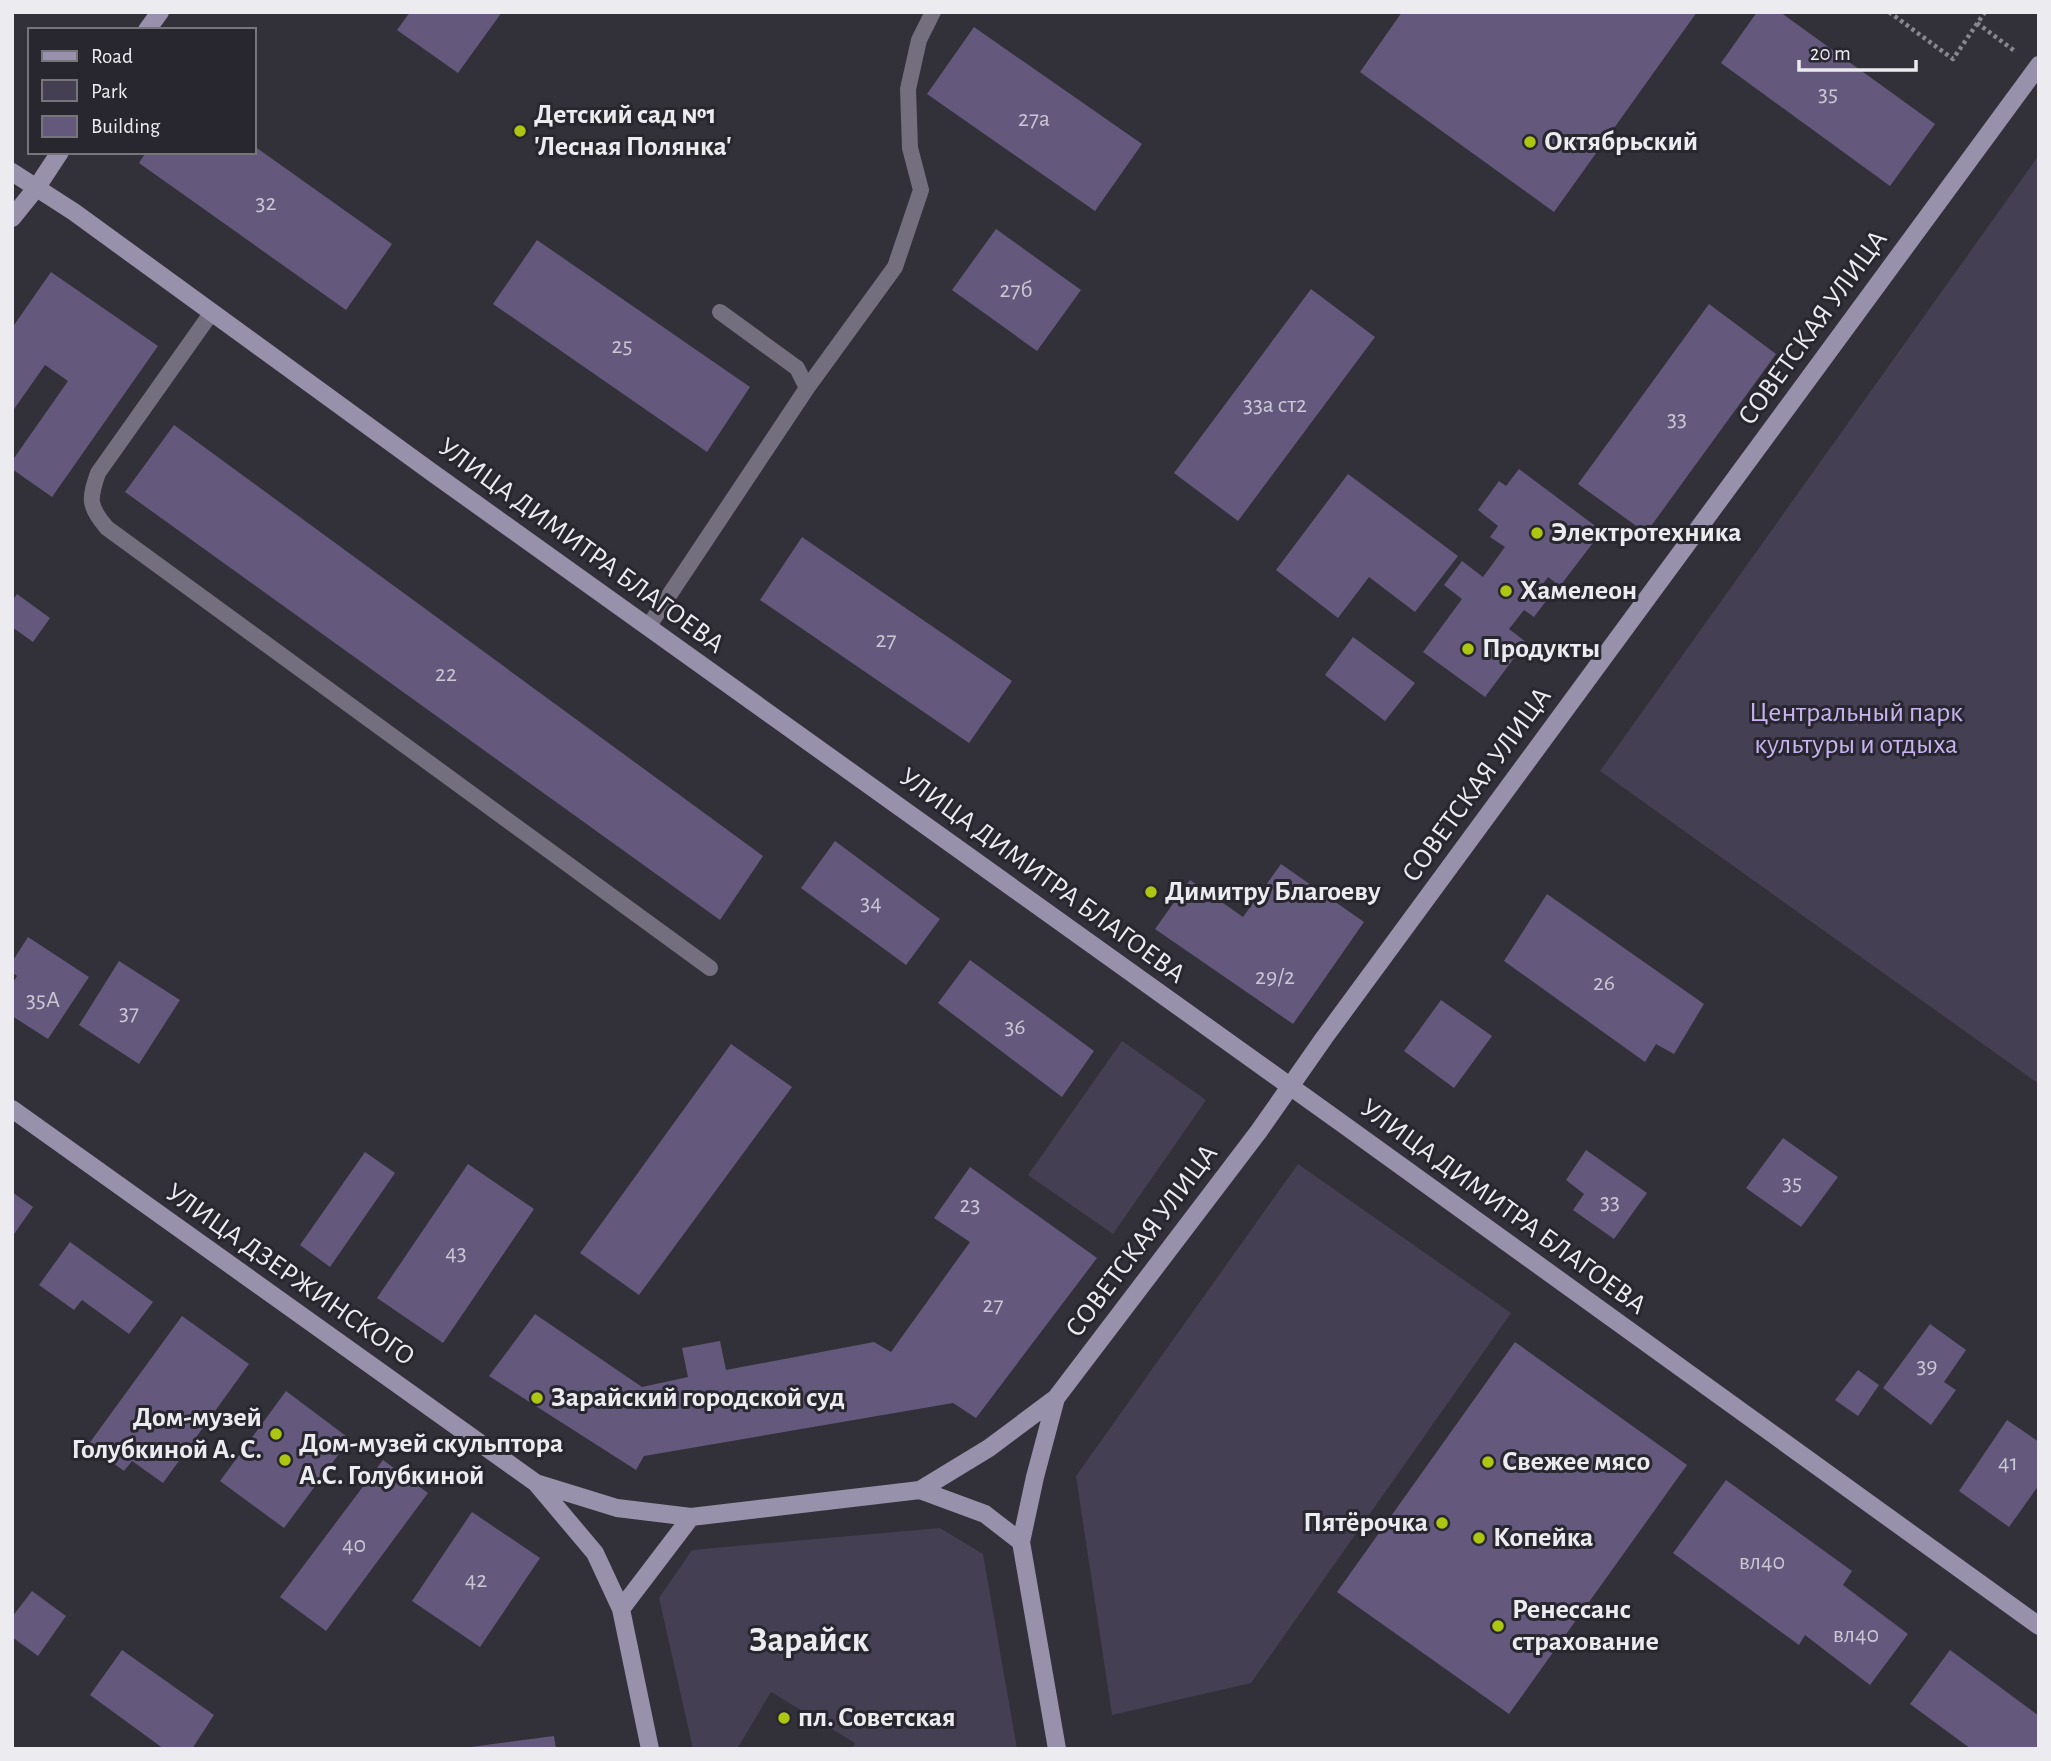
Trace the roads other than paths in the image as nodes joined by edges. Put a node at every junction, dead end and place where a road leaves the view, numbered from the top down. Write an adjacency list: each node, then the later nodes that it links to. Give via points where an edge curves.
1 (160, 12): 3 (street)
2 (933, 12): 11 (lane, via 919,40 908,89 910,148 921,190 895,267)
3 (148, 28)
4 (2038, 66): 14 (street, СОВЕТСКАЯ УЛИЦА)
5 (59, 154): 7 (street)
6 (12, 172): 7 (street, УЛИЦА ДИМИТРА БЛАГОЕВА)
7 (37, 187): 8 (street); 9 (street, УЛИЦА ДИМИТРА БЛАГОЕВА)
8 (12, 218)
9 (212, 312): 12 (street, УЛИЦА ДИМИТРА БЛАГОЕВА); 13 (lane, via 98,472 92,491 93,512 107,528)
10 (720, 312): 11 (lane, via 797,368)
11 (807, 388): 12 (lane)
12 (648, 627): 14 (street, УЛИЦА ДИМИТРА БЛАГОЕВА)
13 (710, 968)
14 (1290, 1087): 16 (street, СОВЕТСКАЯ УЛИЦА); 22 (street, УЛИЦА ДИМИТРА БЛАГОЕВА)
15 (12, 1109): 17 (street, УЛИЦА ДЗЕРЖИНСКОГО)
16 (1056, 1398): 18 (street, СОВЕТСКАЯ УЛИЦА, via 989,1448); 20 (street, СОВЕТСКАЯ УЛИЦА)
17 (536, 1483): 19 (street, УЛИЦА ДЗЕРЖИНСКОГО, via 617,1508); 21 (street, УЛИЦА ДЗЕРЖИНСКОГО, via 595,1553)
18 (920, 1490): 19 (street, УЛИЦА ДЗЕРЖИНСКОГО); 20 (street, via 985,1514)
19 (691, 1517): 21 (street)
20 (1021, 1542): 24 (street)
21 (621, 1609): 23 (street, УЛИЦА ДЗЕРЖИНСКОГО)
22 (2039, 1626)
23 (650, 1749)
24 (1057, 1749)

